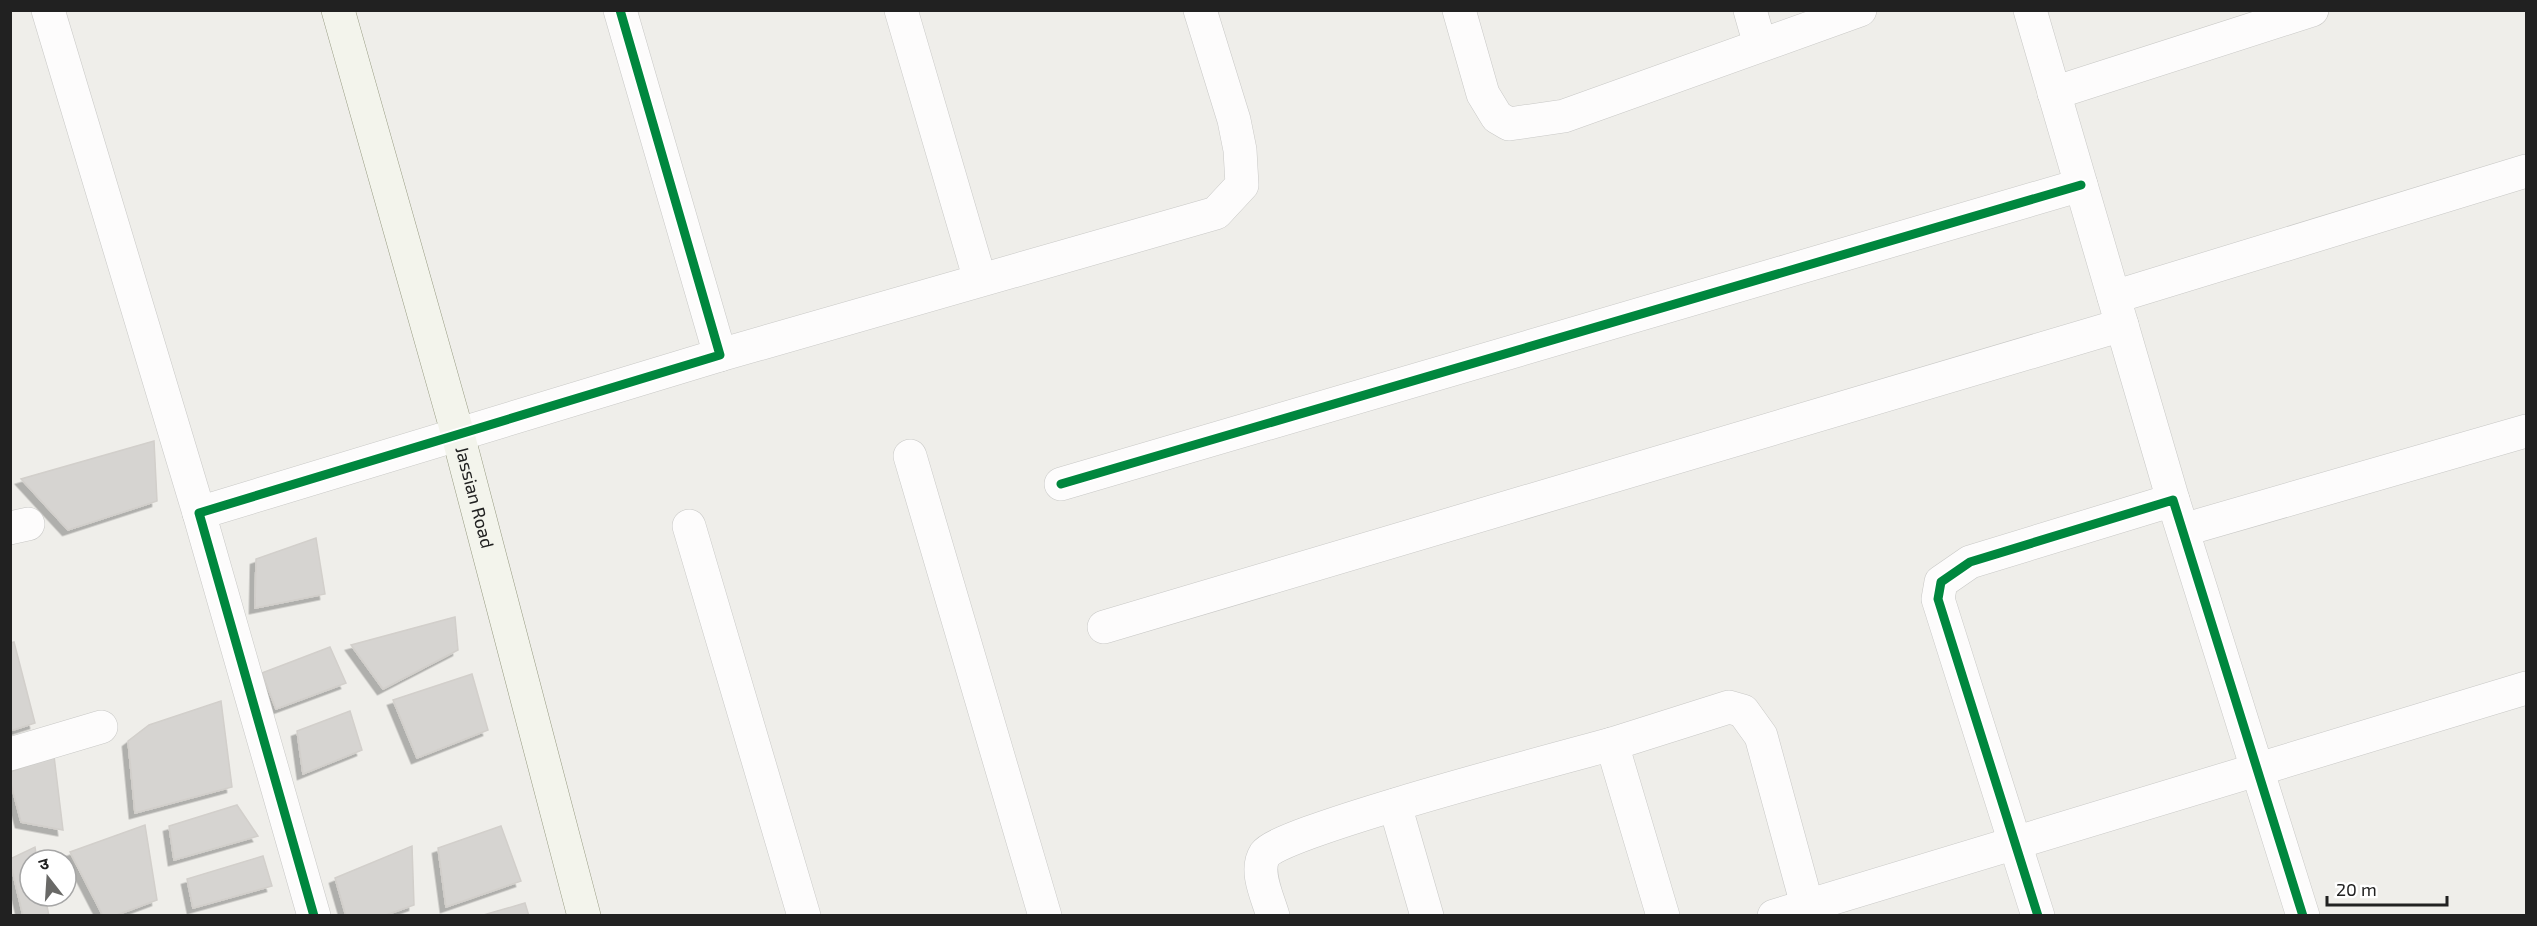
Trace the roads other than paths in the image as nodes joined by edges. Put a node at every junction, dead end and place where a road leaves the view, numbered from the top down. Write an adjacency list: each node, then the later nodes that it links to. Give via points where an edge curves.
1 (48, 10): 22 (street)
2 (338, 10): 19 (street, Jassian Road)
3 (620, 10): 17 (street)
4 (901, 10): 15 (street)
5 (1200, 10): 15 (street, via 1240,150 1242,185 1231,199 1216,213)
6 (1459, 10): 11 (street, via 1483,94 1497,117 1509,124 1564,116)
7 (1750, 10): 11 (street)
8 (1860, 10): 11 (street)
9 (2030, 10): 12 (street)
10 (2312, 10): 12 (street)
11 (1760, 45)
12 (2054, 93): 14 (street)
13 (2526, 171): 16 (street)
14 (2081, 185): 16 (street); 21 (street)
15 (980, 280): 17 (street)
16 (2118, 311): 23 (street); 25 (street)
17 (720, 355): 19 (street)
18 (2526, 431): 23 (street)
19 (458, 435): 22 (street); 35 (street, Jassian Road)
20 (910, 456): 37 (street)
21 (1060, 484)
22 (199, 513): 34 (street)
23 (2178, 515): 30 (street); 32 (street, via 1970,562 1941,582 1938,599)
24 (689, 526): 36 (street)
25 (1104, 627)
26 (2526, 688): 30 (street)
27 (100, 727): 29 (street)
28 (1612, 744): 31 (street); 33 (street, via 1729,707 1743,711 1761,736); 40 (street)
29 (10, 754)
30 (2257, 770): 32 (street); 43 (street)
31 (1395, 805): 38 (street, via 1271,849 1261,866); 39 (street)
32 (2017, 843): 33 (street); 42 (street)
33 (1809, 911): 41 (street)
34 (314, 915)
35 (584, 915)
36 (804, 915)
37 (1045, 915)
38 (1273, 915)
39 (1427, 915)
40 (1663, 915)
41 (1774, 915)
42 (2038, 915)
43 (2303, 915)

